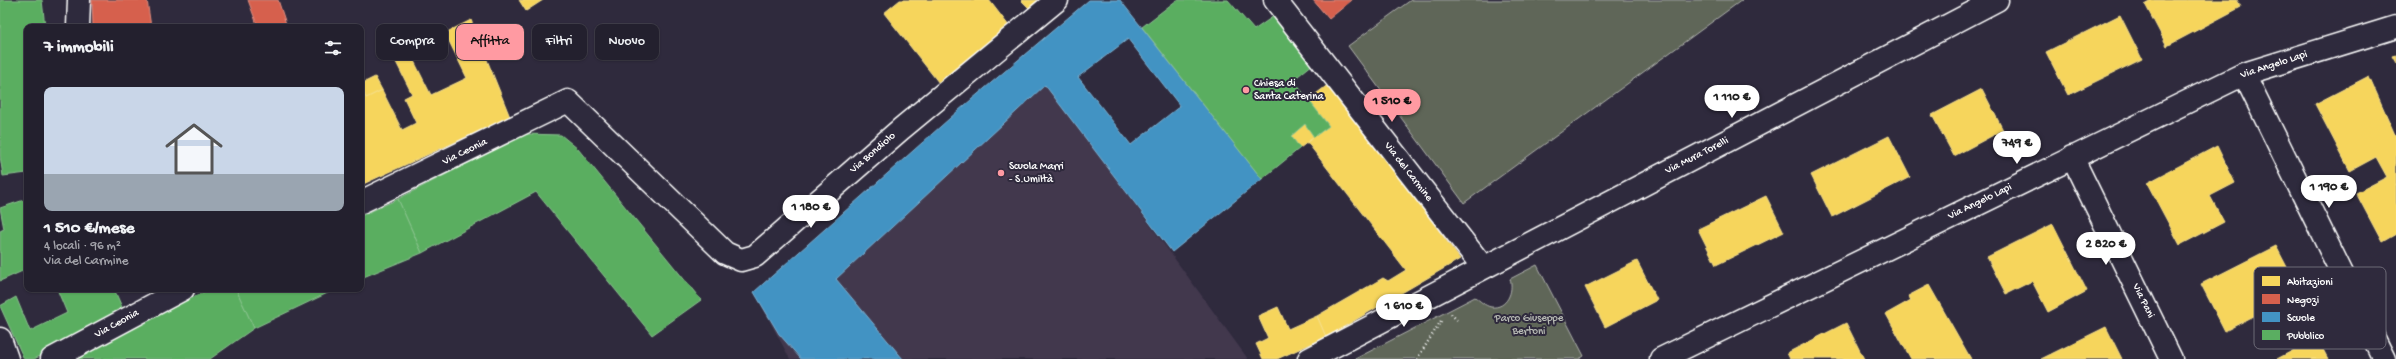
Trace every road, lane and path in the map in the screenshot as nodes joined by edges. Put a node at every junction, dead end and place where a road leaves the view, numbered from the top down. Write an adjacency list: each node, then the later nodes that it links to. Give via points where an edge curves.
1 (79, 0): 5 (street)
2 (1057, 0): 8 (street, Via Bondiolo, via 901,129 755,256 741,260 725,253)
3 (1275, 0): 11 (street, Via del Carmine)
4 (1997, 0): 11 (street, Via Mura Torelli)
5 (78, 24)
6 (2396, 27): 7 (street, Via Angelo Lapi)
7 (2244, 74): 9 (street, Via Angelo Lapi); 12 (street)
8 (568, 101): 10 (street, Via Ceonia)
9 (2072, 157): 21 (street, Via Angelo Lapi); 22 (street, Via Pani)
10 (364, 201)
11 (1483, 267): 13 (street, Via Mura Torelli)
12 (2339, 267)
13 (1435, 293): 19 (street, Via Mura Torelli); 20 (path, via 1446,310)
14 (159, 294): 18 (street, Via Ceonia)
15 (0, 339): 17 (street)
16 (2379, 349): 23 (street)
17 (7, 359)
18 (52, 359)
19 (1309, 359)
20 (1417, 359)
21 (1661, 359)
22 (2171, 359)
23 (2384, 359)

